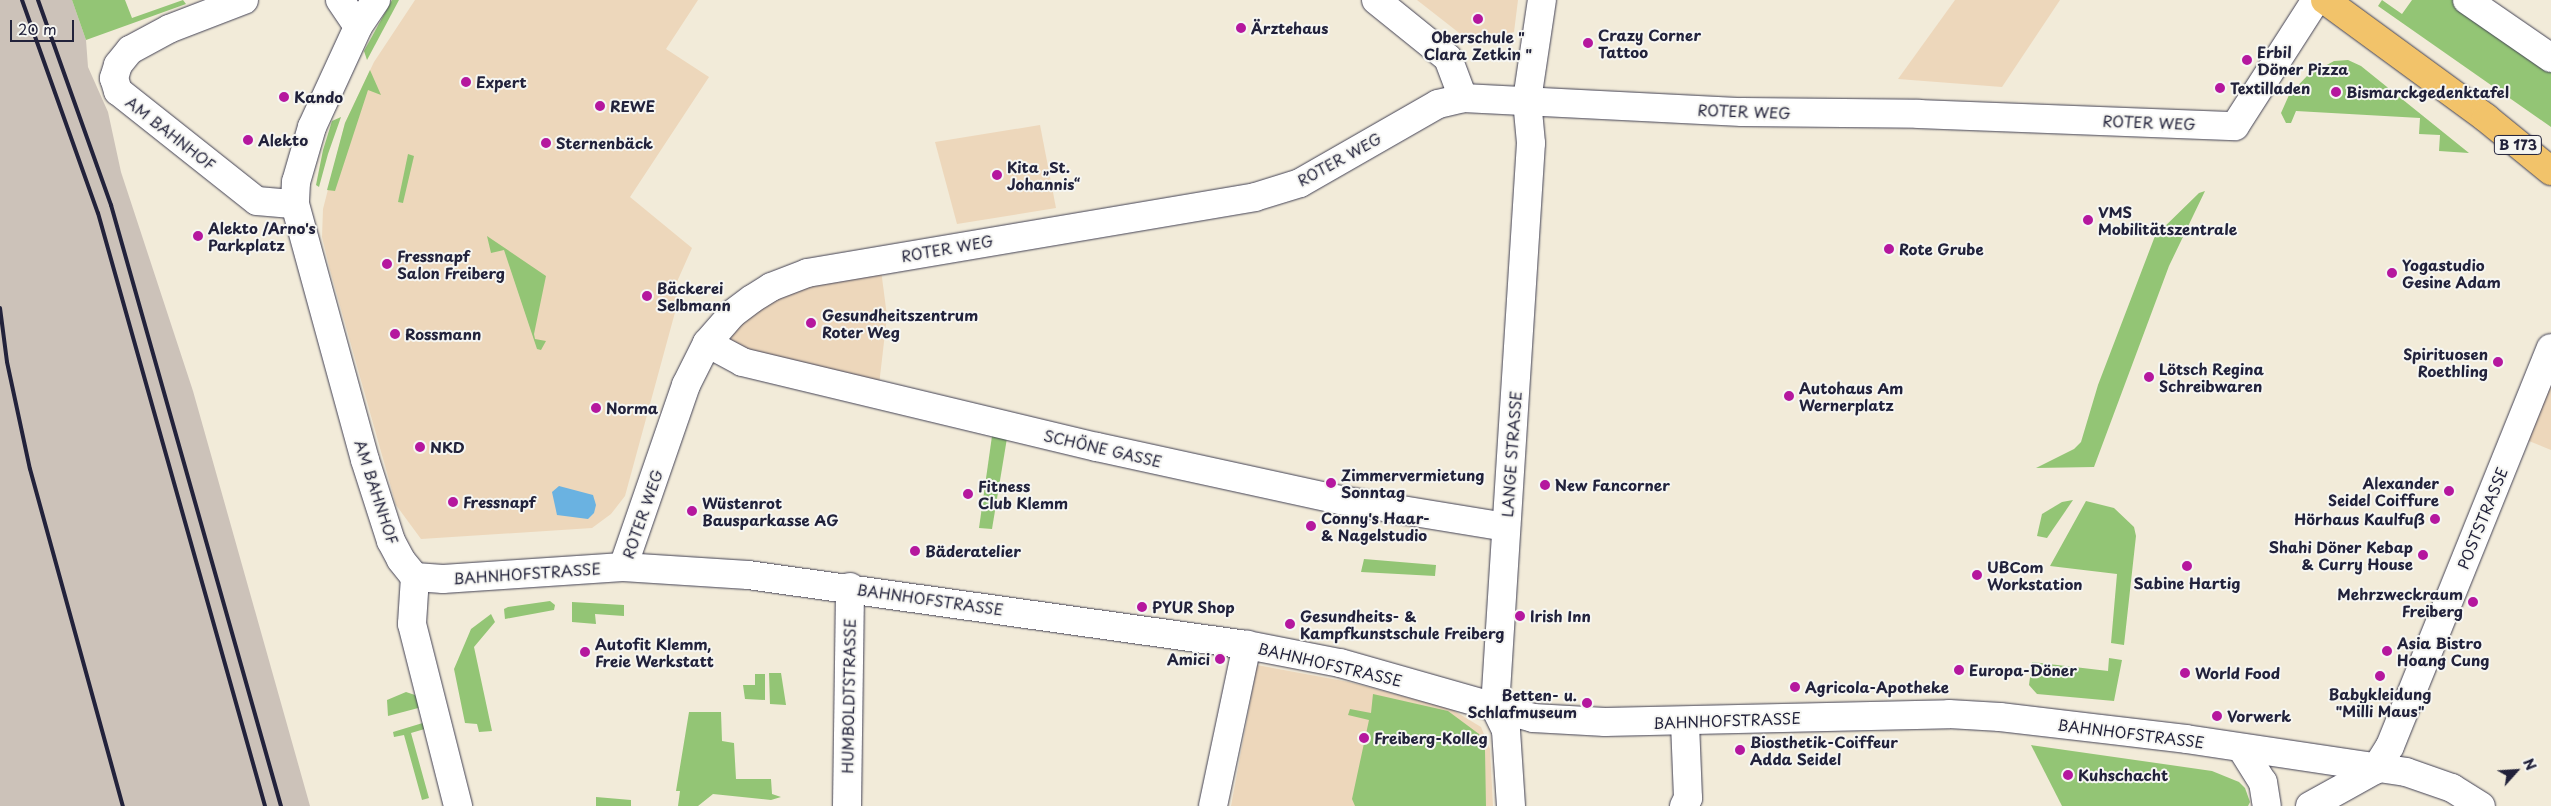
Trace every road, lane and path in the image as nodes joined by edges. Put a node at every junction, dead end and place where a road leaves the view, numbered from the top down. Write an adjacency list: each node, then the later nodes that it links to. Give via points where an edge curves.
1 (244, 0): 14 (street, AM BAHNHOF, via 169,29 130,50 118,64 114,78 118,91 257,201)
2 (340, 0): 9 (street)
3 (376, 0): 9 (street, AM BAHNHOF)
4 (1376, 0): 11 (street, via 1448,58)
5 (1542, 0): 12 (street, LANGE STRASSE)
6 (2316, 0): 12 (street, ROTER WEG, via 2235,126 1919,114 1742,112)
7 (2325, 0): 13 (main road, B 173, via 2486,118)
8 (2467, 0): 10 (street)
9 (358, 27): 14 (street, AM BAHNHOF, via 312,127 296,182)
10 (2551, 58)
11 (1463, 98): 12 (street, ROTER WEG); 15 (street, ROTER WEG, via 1438,104 1300,183 1255,197 807,273 771,287 752,299 732,314)
12 (1527, 100): 17 (street, LANGE STRASSE, via 1530,151)
13 (2551, 171)
14 (295, 204): 19 (street, AM BAHNHOF, via 365,460 391,541)
15 (707, 343): 17 (street, SCHÖNE GASSE, via 742,362 1097,447 1341,500); 18 (street, ROTER WEG, via 686,385)
16 (2551, 348): 25 (street, POSTSTRASSE, via 2390,746)
17 (1506, 527): 22 (street, LANGE STRASSE)
18 (623, 567): 19 (street, BAHNHOFSTRASSE, via 444,579); 20 (street, BAHNHOFSTRASSE, via 748,575)
19 (415, 577): 26 (street, via 412,624)
20 (850, 587): 21 (street, BAHNHOFSTRASSE); 27 (street, HUMBOLDTSTRASSE)
21 (1247, 645): 22 (street, BAHNHOFSTRASSE, via 1340,663); 28 (street)
22 (1495, 707): 23 (street, BAHNHOFSTRASSE, via 1533,718); 29 (street, LANGE STRASSE, via 1506,730)
23 (1685, 722): 24 (street, BAHNHOFSTRASSE, via 1949,714 2000,717); 30 (street, via 1688,798)
24 (2242, 749): 25 (street, BAHNHOFSTRASSE); 31 (street, via 2263,782)
25 (2376, 770): 32 (street); 33 (street, BAHNHOFSTRASSE, via 2419,776 2452,788)
26 (458, 806)
27 (847, 806)
28 (1214, 806)
29 (1510, 806)
30 (1684, 806)
31 (2267, 806)
32 (2310, 806)
33 (2481, 806)

